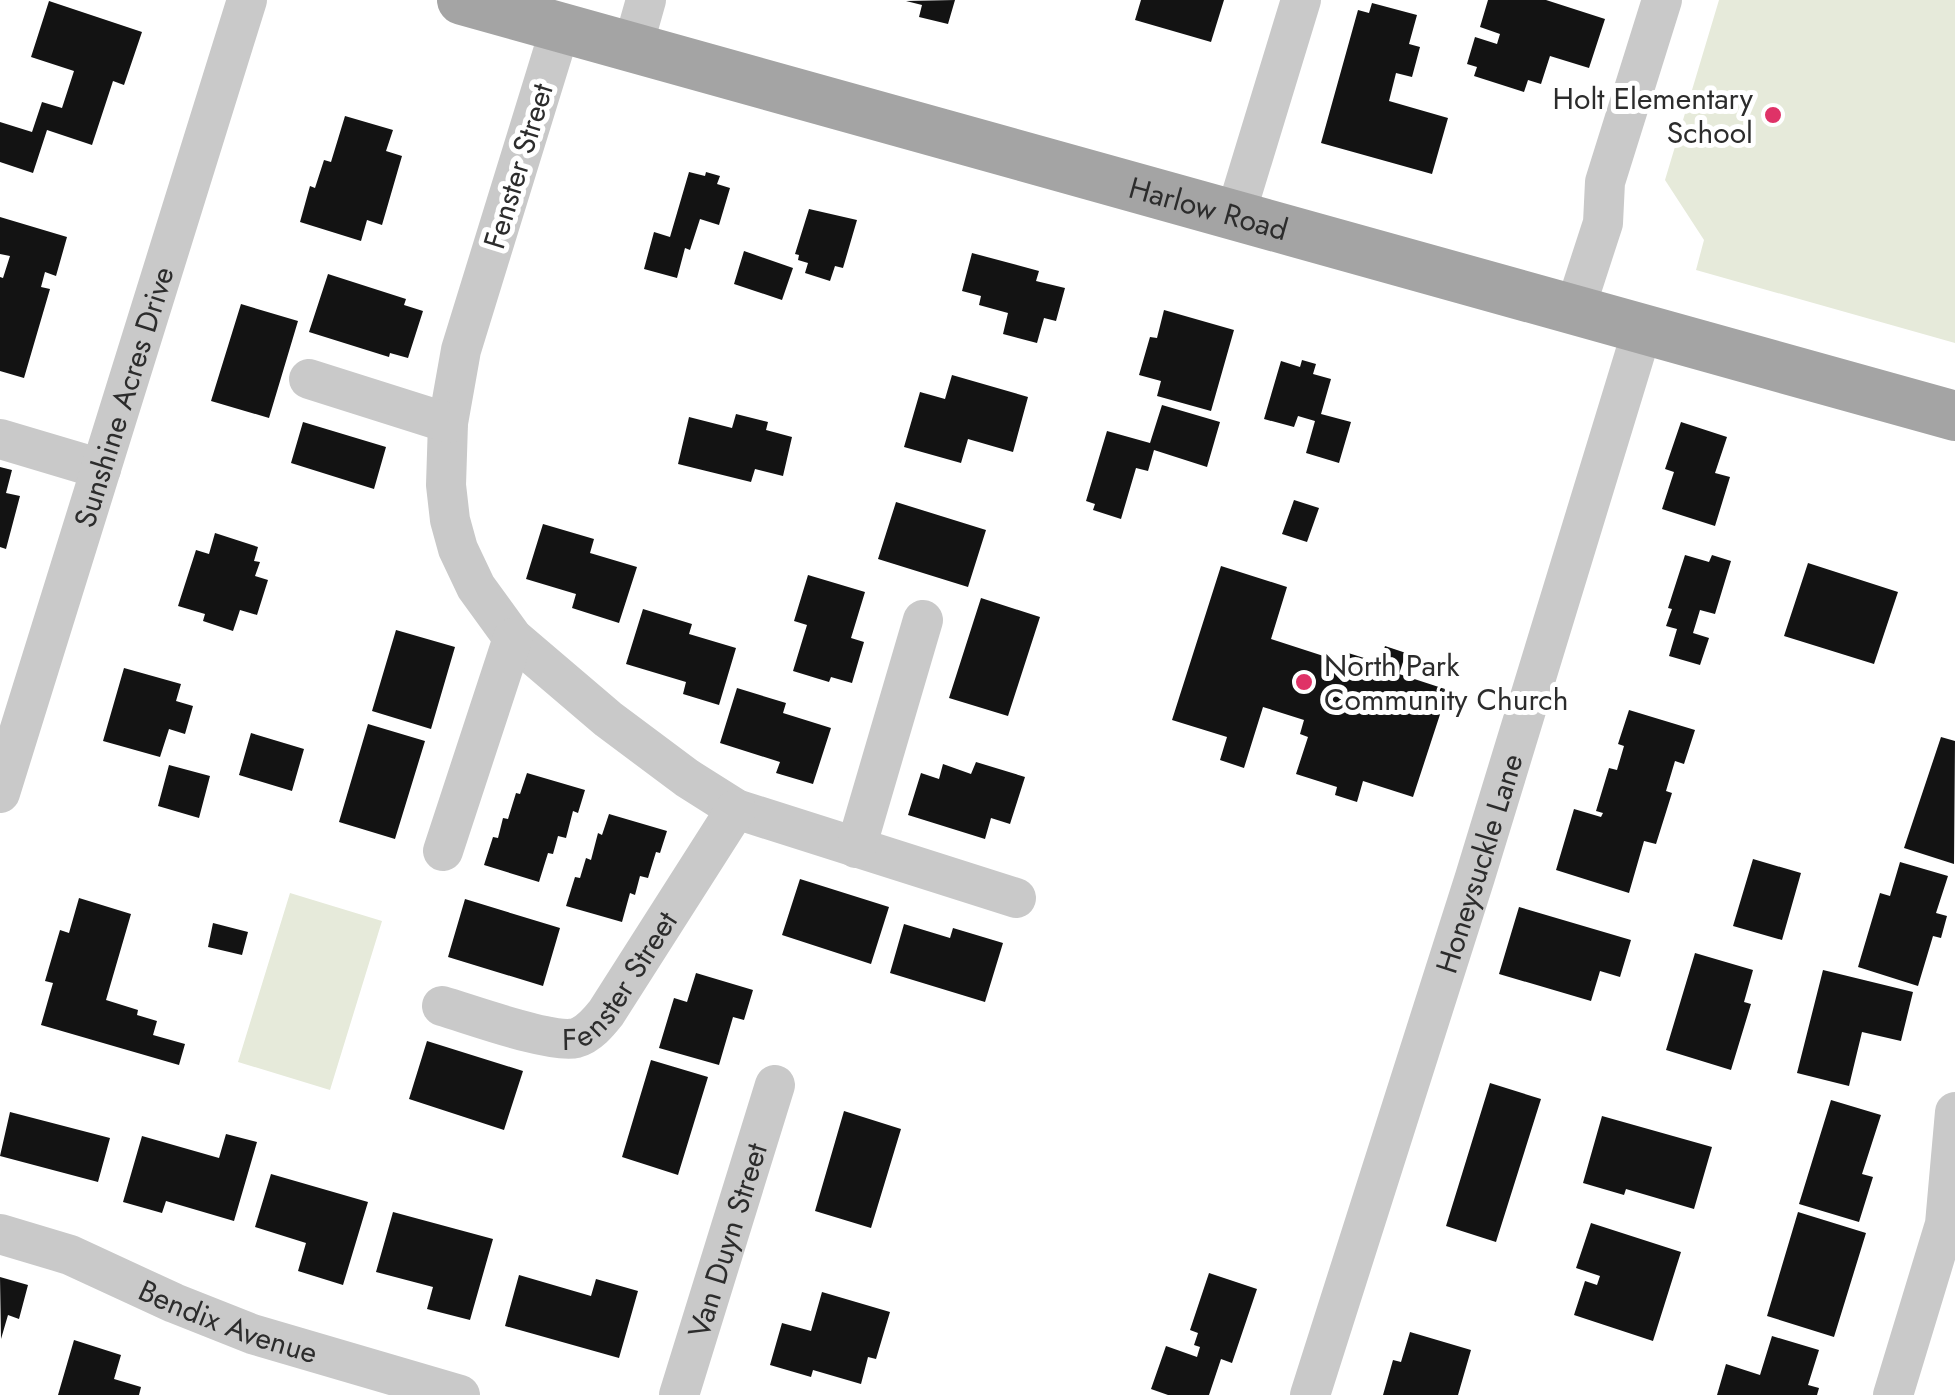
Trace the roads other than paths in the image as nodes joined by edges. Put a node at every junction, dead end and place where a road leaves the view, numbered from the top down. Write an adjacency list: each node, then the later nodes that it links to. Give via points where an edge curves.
1 (247, 0): 14 (street, Sunshine Acres Drive)
2 (462, 0): 6 (main road, Harlow Road)
3 (1301, 0): 7 (street)
4 (1662, 0): 8 (street, via 1605,182 1603,223)
5 (639, 23): 6 (main road, Harlow Road); 7 (main road, Harlow Road)
6 (561, 26): 12 (street, Fenster Street, via 461,350)
7 (1235, 216): 8 (main road, Harlow Road)
8 (1574, 312): 9 (main road, Harlow Road)
9 (1642, 331): 11 (main road, Harlow Road); 28 (street, Honeysuckle Lane)
10 (309, 379): 12 (street)
11 (1955, 416)
12 (448, 423): 16 (street, Fenster Street, via 446,484 458,549)
13 (0, 439): 14 (street)
14 (101, 470): 17 (street, Sunshine Acres Drive)
15 (923, 620): 19 (street)
16 (512, 638): 18 (street, Fenster Street, via 608,719); 20 (street)
17 (0, 793)
18 (736, 810): 19 (street, Fenster Street); 22 (street, Fenster Street, via 586,1034 552,1038)
19 (856, 848): 21 (street, Fenster Street)
20 (443, 851)
21 (1016, 898)
22 (442, 1006)
23 (775, 1085): 27 (street, Van Duyn Street)
24 (1955, 1112): 29 (street, via 1945,1224)
25 (0, 1234): 26 (street, Bendix Avenue, via 82,1260 252,1334)
26 (460, 1395)
27 (678, 1395)
28 (1310, 1395)
29 (1893, 1395)

